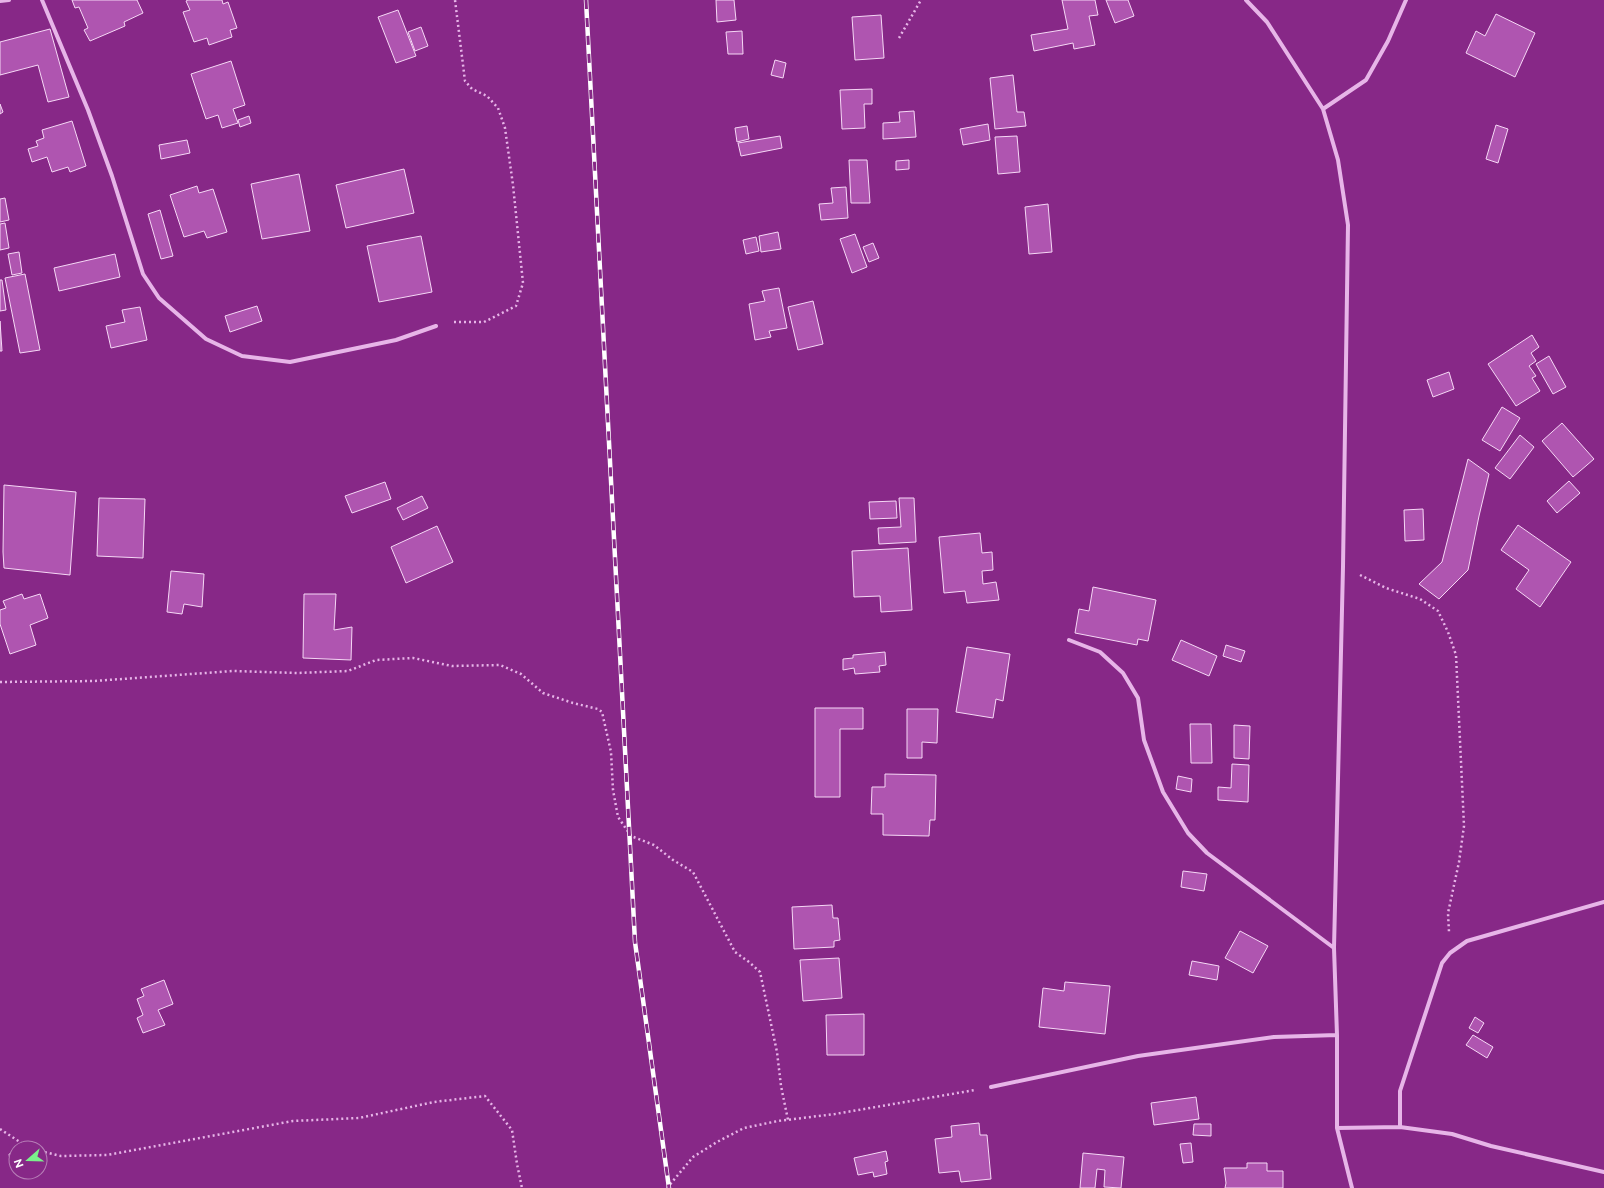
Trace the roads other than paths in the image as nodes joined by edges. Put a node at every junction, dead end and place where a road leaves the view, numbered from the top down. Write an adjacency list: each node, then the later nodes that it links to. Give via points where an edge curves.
1 (9, 0): 5 (street)
2 (42, 0): 7 (street, via 88,110 143,274 159,298 206,339 242,356 290,362 396,340)
3 (1246, 0): 6 (street, via 1267,22)
4 (1406, 0): 6 (street, via 1388,41 1366,80)
5 (0, 1)
6 (1323, 109): 10 (street, via 1338,160 1348,225 1344,567)
7 (436, 326)
8 (1069, 640): 10 (street, via 1100,652 1123,673 1138,698 1144,740 1163,792 1188,833 1207,853)
9 (1604, 902): 13 (street, via 1467,941 1450,953 1442,963 1437,976 1400,1091)
10 (1334, 948): 11 (street)
11 (1337, 1035): 12 (street, via 1274,1037 1138,1056); 14 (street)
12 (991, 1087)
13 (1400, 1127): 14 (street); 15 (street, via 1452,1134 1491,1146)
14 (1337, 1128): 16 (street)
15 (1604, 1172)
16 (1352, 1188)

